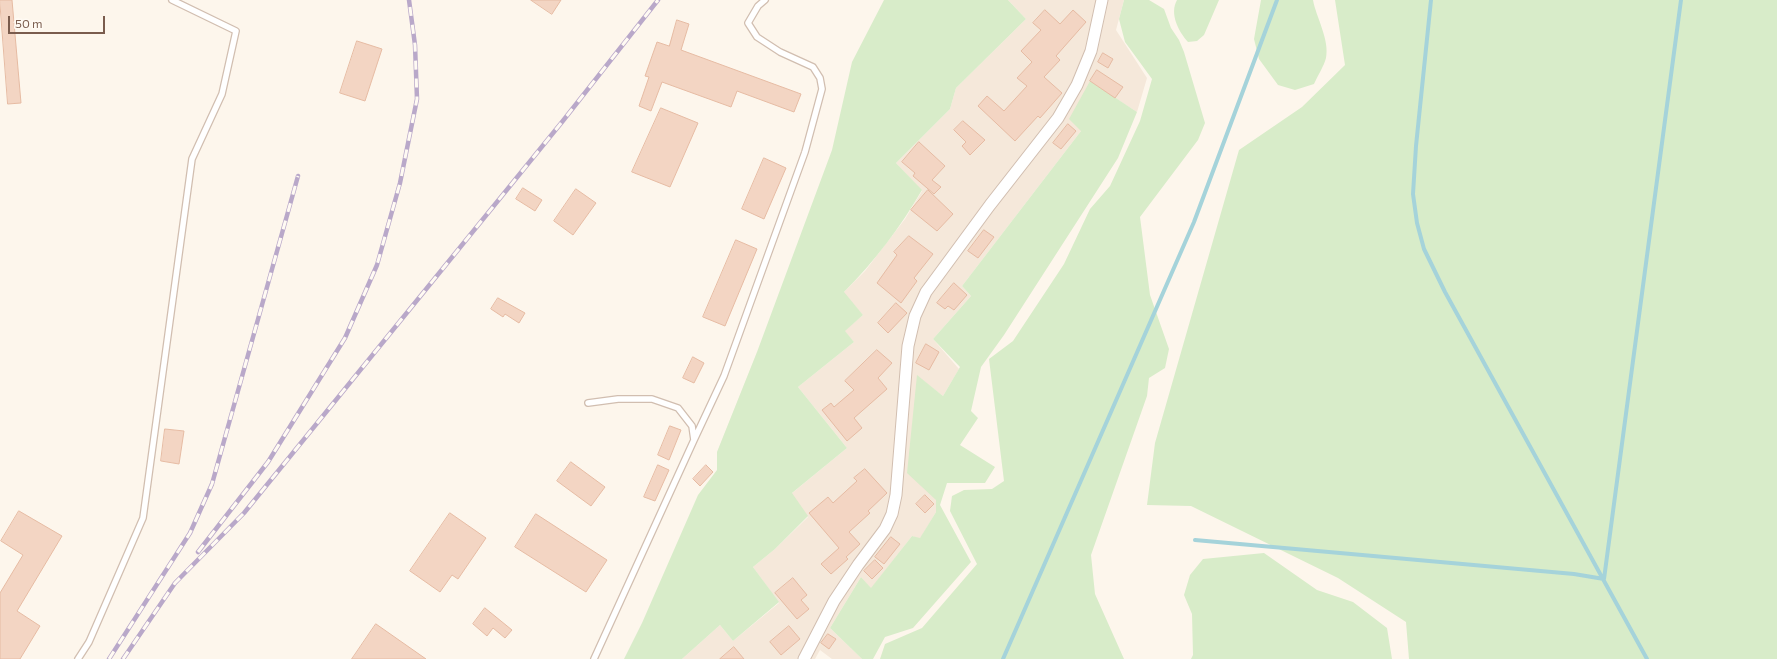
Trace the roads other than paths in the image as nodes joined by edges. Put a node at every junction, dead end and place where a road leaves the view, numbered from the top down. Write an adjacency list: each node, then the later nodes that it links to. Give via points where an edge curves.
1 (172, 0): 6 (lane, via 236,31 222,94 192,159 143,518 89,642)
2 (765, 0): 5 (lane, via 758,6 748,23 757,36 780,52 813,68 820,78 822,89 805,152 727,368)
3 (1102, 0): 8 (street, via 1091,51 1077,85 1058,118 926,292 915,316 908,346 896,495 892,514 885,529 834,601)
4 (588, 403): 5 (lane, via 618,399 652,399 678,408 692,426)
5 (694, 440): 7 (lane)
6 (78, 659)
7 (594, 659)
8 (804, 659)

